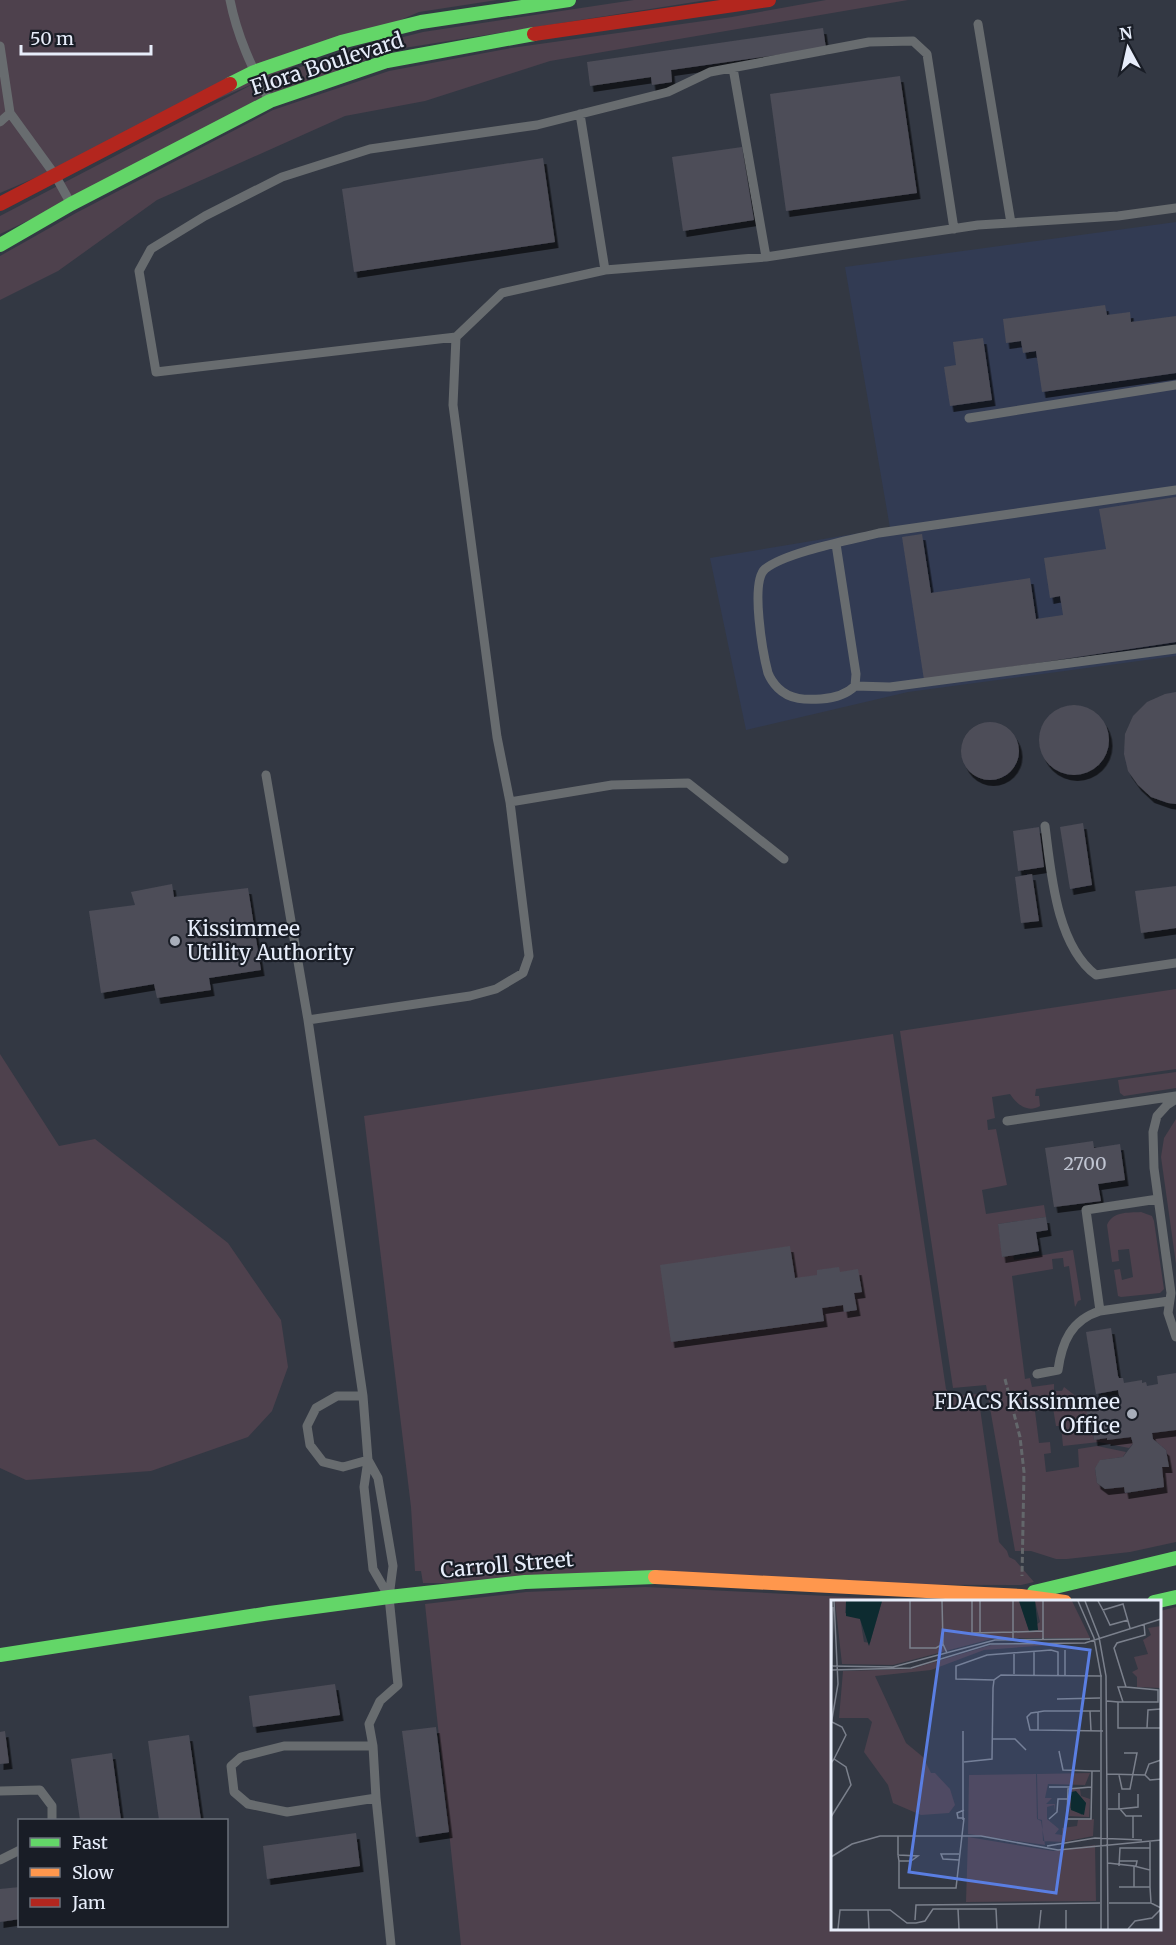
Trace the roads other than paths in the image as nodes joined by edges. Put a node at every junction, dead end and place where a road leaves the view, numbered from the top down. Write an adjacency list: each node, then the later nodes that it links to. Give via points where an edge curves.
1 (230, 0): 7 (lane)
2 (769, 0): 3 (street, Flora Boulevard)
3 (562, 11): 7 (street, Flora Boulevard, via 421,22 341,42); 8 (street, Flora Boulevard, via 510,38 387,61)
4 (978, 24): 16 (lane)
5 (0, 46): 9 (lane)
6 (733, 68): 10 (lane, via 710,72 668,92); 17 (lane, via 869,42 913,41 927,54); 19 (lane)
7 (254, 72): 8 (lane); 12 (street, Flora Boulevard)
8 (270, 101): 14 (street, Flora Boulevard)
9 (10, 113): 11 (lane); 12 (lane)
10 (580, 114): 20 (lane); 21 (lane, via 537,125 370,149 282,177 151,249 139,271 156,372)
11 (0, 122)
12 (55, 175): 13 (street, Flora Boulevard); 14 (lane)
13 (0, 204)
14 (71, 204): 18 (street, Flora Boulevard)
15 (1176, 208): 16 (lane)
16 (1011, 223): 17 (lane)
17 (954, 229): 19 (lane)
18 (0, 245)
19 (766, 257): 20 (lane)
20 (605, 270): 21 (lane, via 502,293)
21 (456, 337): 29 (lane, via 453,405 497,737)
22 (1176, 385): 23 (lane)
23 (969, 418)
24 (1176, 490): 25 (lane, via 879,533)
25 (836, 544): 27 (lane); 27 (lane, via 792,556 763,570 757,597 759,621 768,674 784,693 807,700 849,693)
26 (1176, 649): 27 (lane, via 890,687)
27 (855, 686)
28 (266, 775): 33 (lane)
29 (510, 802): 31 (lane, via 612,785 688,783); 33 (lane, via 528,956 523,973 496,989 470,996)
30 (1045, 826): 32 (lane, via 1057,907 1072,943 1089,969 1096,975)
31 (784, 859)
32 (1176, 963)
33 (308, 1020): 41 (lane)
34 (1176, 1097): 35 (lane); 36 (lane, via 1157,1116 1153,1132)
35 (1007, 1121)
36 (1158, 1199): 37 (lane); 38 (lane, via 1086,1210)
37 (1169, 1302): 38 (lane); 39 (lane, via 1168,1313)
38 (1100, 1311): 40 (lane, via 1086,1315 1073,1326 1058,1371)
39 (1176, 1337)
40 (1037, 1374)
41 (363, 1396): 42 (lane); 42 (lane, via 337,1396 316,1408 307,1426 310,1445 323,1462 343,1467)
42 (368, 1460): 45 (lane, via 378,1478 393,1566); 45 (lane, via 364,1487 373,1569)
43 (1176, 1558): 44 (street, Carroll Street)
44 (1021, 1596): 45 (street, Carroll Street, via 645,1577 525,1582); 47 (street, Carroll Street)
45 (389, 1597): 49 (street, Carroll Street); 50 (lane, via 398,1685 380,1701 369,1724)
46 (1176, 1597): 48 (street)
47 (1050, 1600)
48 (1161, 1600)
49 (0, 1655)
50 (373, 1746): 52 (lane); 52 (lane, via 284,1746 241,1757 231,1766 234,1792 248,1804 287,1812)
51 (0, 1791): 53 (lane, via 40,1790 52,1806)
52 (376, 1797): 56 (lane)
53 (52, 1819)
54 (18, 1851): 55 (lane)
55 (0, 1860)
56 (391, 1945)

